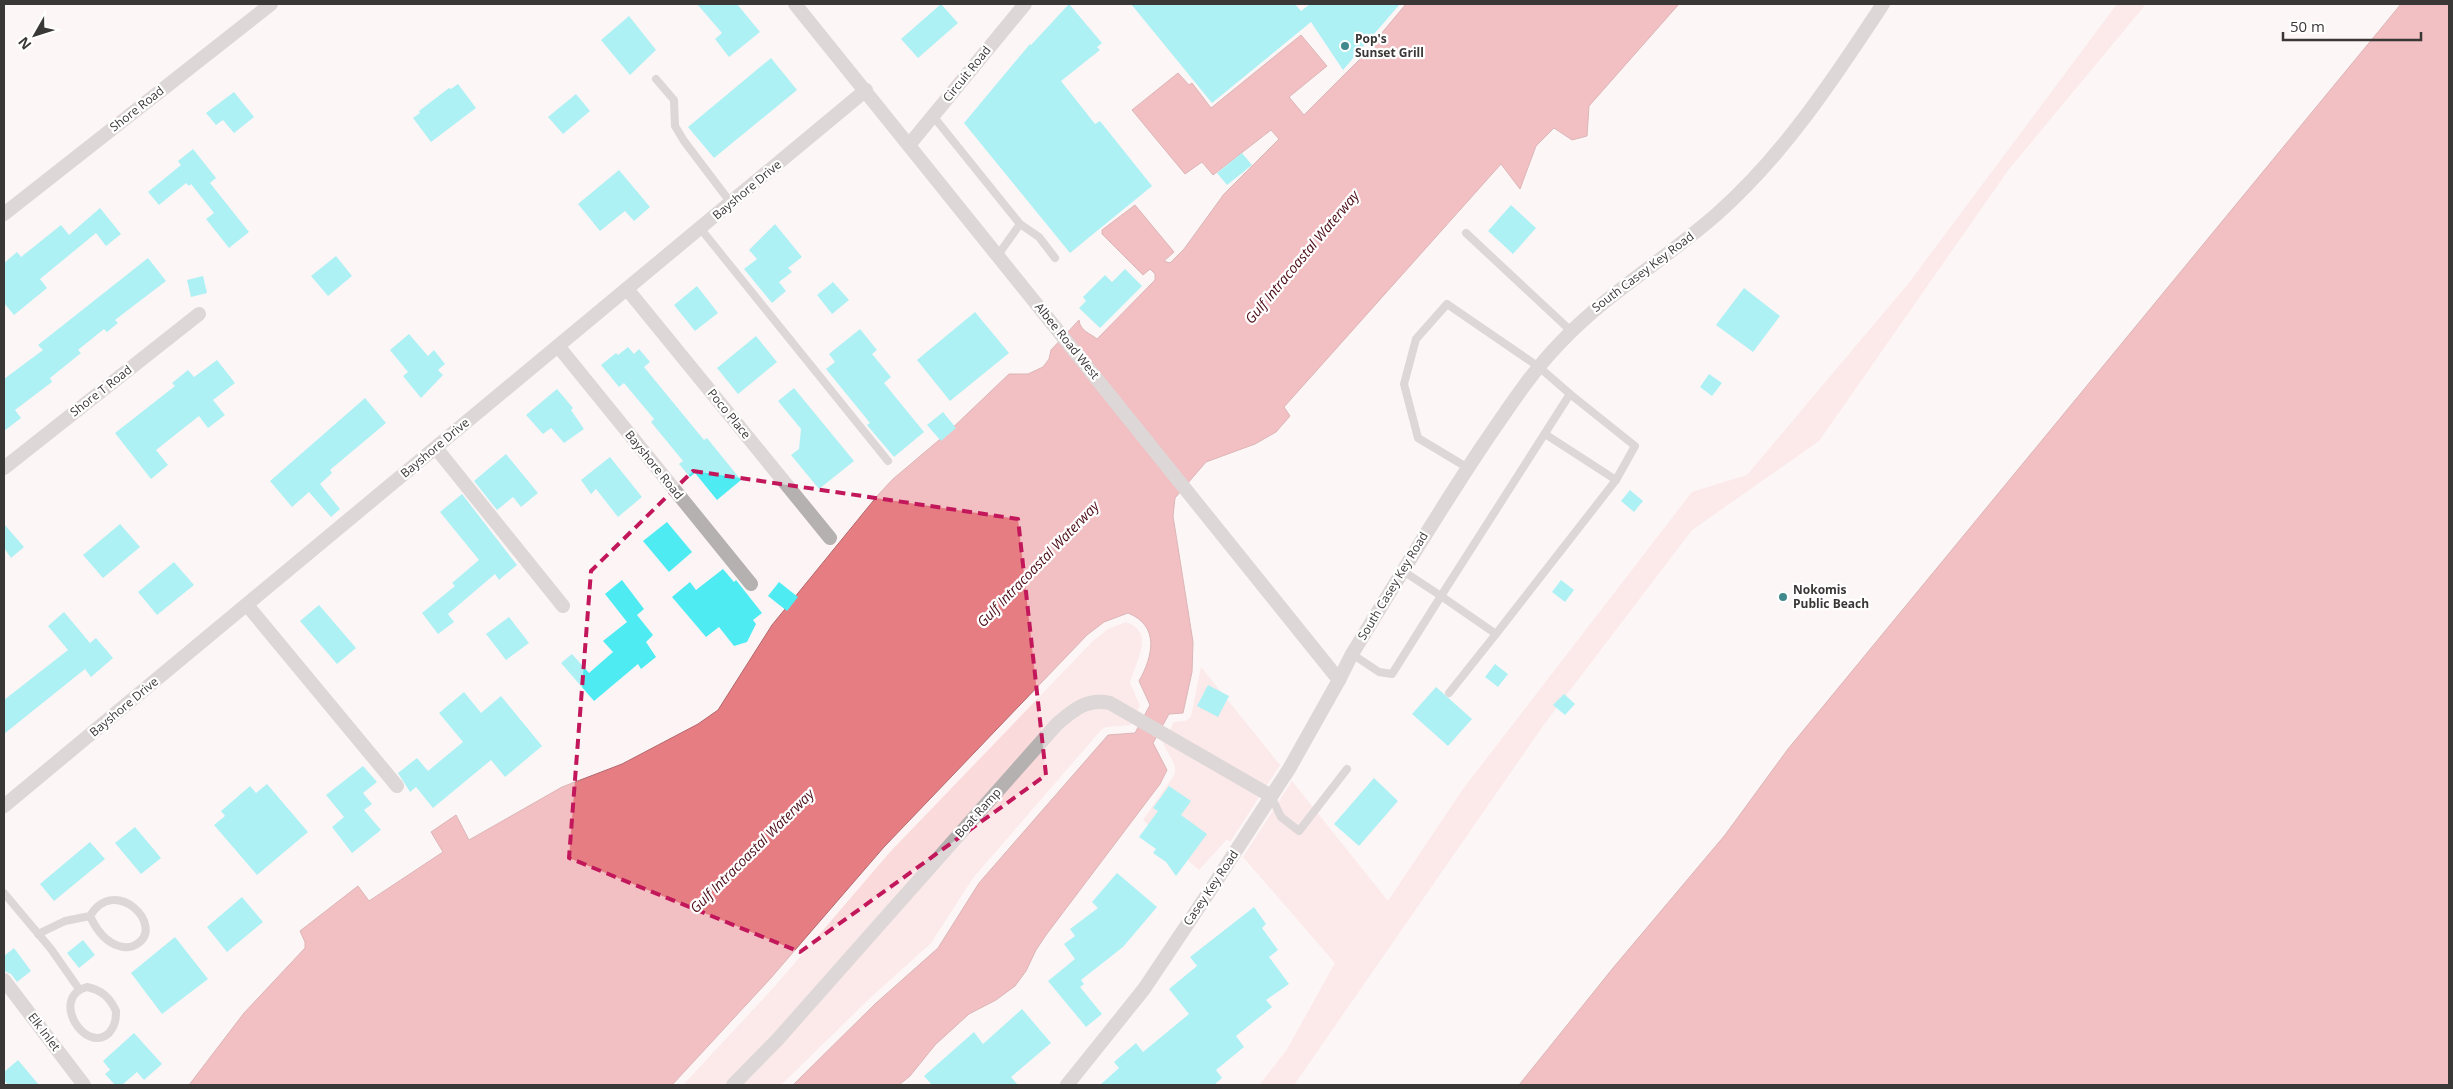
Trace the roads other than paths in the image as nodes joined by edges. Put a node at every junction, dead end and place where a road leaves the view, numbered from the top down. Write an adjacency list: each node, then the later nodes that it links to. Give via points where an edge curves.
1 (271, 4): 10 (street, Shore Road)
2 (795, 4): 6 (street, Albee Road West)
3 (1025, 4): 7 (street, Circuit Road)
4 (1883, 4): 18 (street, South Casey Key Road, via 1814,103 1738,195 1678,247 1609,296)
5 (656, 79): 9 (lane, via 674,100 676,126 684,141)
6 (866, 90): 8 (street, Albee Road West); 9 (street, Bayshore Drive)
7 (933, 116): 8 (street, Circuit Road); 11 (lane)
8 (909, 145): 14 (street, Albee Road West)
9 (731, 203): 12 (street, Bayshore Drive)
10 (4, 214)
11 (1020, 224): 14 (lane); 15 (lane, via 1039,237)
12 (700, 228): 16 (street, Bayshore Drive); 24 (lane)
13 (1466, 233): 18 (lane)
14 (998, 255): 36 (street, Albee Road West)
15 (1055, 258)
16 (627, 289): 19 (street, Bayshore Drive); 28 (street, Poco Place)
17 (199, 314): 25 (street, Shore T Road)
18 (1572, 331): 20 (street, South Casey Key Road)
19 (558, 346): 23 (street, Bayshore Drive); 30 (street, Bayshore Road)
20 (1539, 367): 21 (lane); 26 (street, South Casey Key Road); 26 (lane, via 1447,304 1416,339 1404,384 1418,438)
21 (1570, 394): 22 (lane); 27 (lane, via 1635,446)
22 (1545, 434): 27 (lane); 31 (lane)
23 (436, 448): 32 (street, Bayshore Drive); 33 (street)
24 (888, 461)
25 (4, 468)
26 (1468, 468): 29 (street, South Casey Key Road)
27 (1616, 480): 34 (lane)
28 (830, 538)
29 (1403, 571): 31 (lane); 35 (street, South Casey Key Road)
30 (751, 584)
31 (1441, 596): 34 (lane); 35 (lane, via 1392,674 1379,672)
32 (247, 605): 39 (street); 41 (street, Bayshore Drive)
33 (563, 606)
34 (1496, 634): 37 (lane)
35 (1352, 654): 36 (street, South Casey Key Road)
36 (1339, 680): 40 (street, Casey Key Road)
37 (1449, 693)
38 (1347, 769): 40 (lane, via 1299,831 1281,817)
39 (397, 786)
40 (1271, 796): 48 (street, Boat Ramp, via 1110,703 1097,700 1071,712); 49 (street, Casey Key Road, via 1144,989)
41 (4, 806)
42 (4, 893): 44 (lane)
43 (90, 916): 43 (lane, via 108,941 124,948 135,946 146,931 141,915 118,900 104,902); 44 (lane, via 65,922)
44 (38, 934): 46 (lane)
45 (4, 980): 47 (street, Elk Inlet)
46 (79, 989): 46 (lane, via 72,999 72,1016 84,1033 102,1037 116,1020 114,1006 96,988 87,986)
47 (84, 1085)
48 (733, 1085)
49 (1067, 1085)

